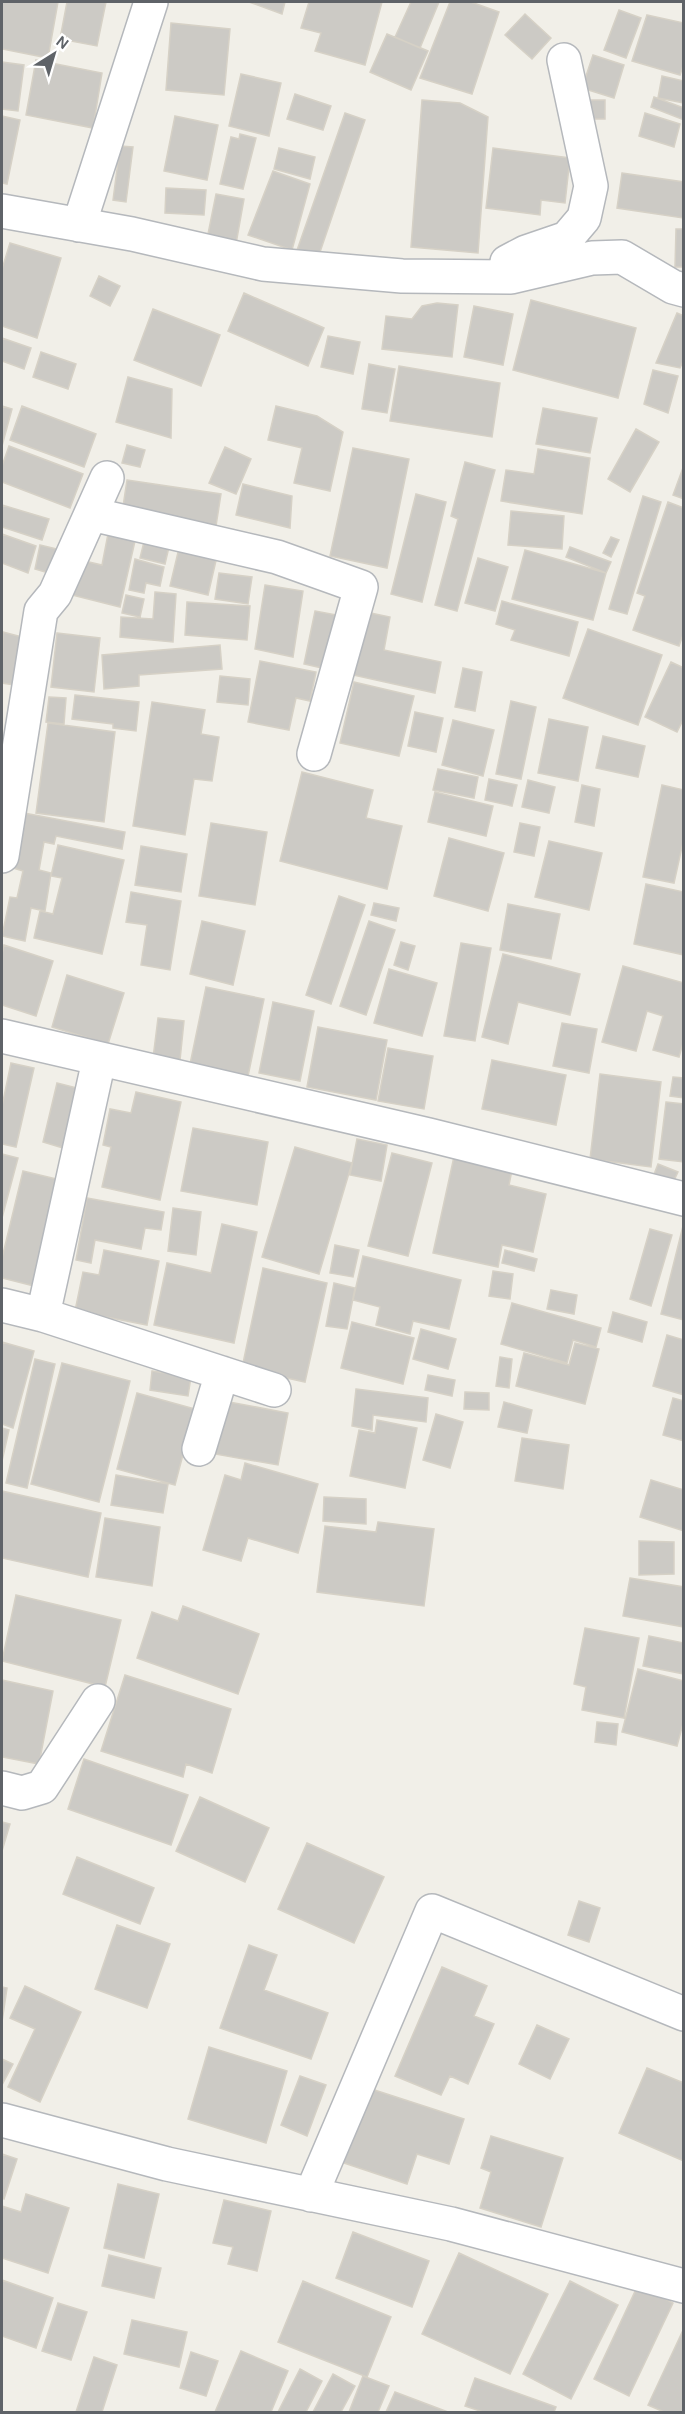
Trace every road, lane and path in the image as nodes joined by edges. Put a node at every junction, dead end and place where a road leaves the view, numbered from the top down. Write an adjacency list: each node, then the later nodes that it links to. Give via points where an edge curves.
1 (151, 2): 4 (street)
2 (564, 60): 5 (street, via 591,186 584,218 567,238 526,252)
3 (2, 211): 4 (street)
4 (79, 225): 5 (street, via 263,264 402,276)
5 (478, 277): 6 (street, via 511,277 592,258 622,257)
6 (684, 290)
7 (107, 478): 8 (street)
8 (91, 514): 9 (street, via 277,556 361,587); 10 (street, via 55,594 41,611)
9 (314, 754)
10 (2, 856)
11 (2, 1036): 12 (street)
12 (99, 1060): 13 (street, via 429,1135); 15 (street)
13 (684, 1199)
14 (2, 1305): 15 (street)
15 (43, 1315): 16 (street)
16 (222, 1373): 17 (street); 18 (street)
17 (274, 1390)
18 (199, 1449)
19 (98, 1701): 20 (street, via 42,1787 22,1793)
20 (2, 1788)
21 (684, 2014): 23 (street, via 432,1911)
22 (2, 2120): 23 (street, via 167,2164)
23 (311, 2195): 24 (street, via 451,2224)
24 (684, 2286)

